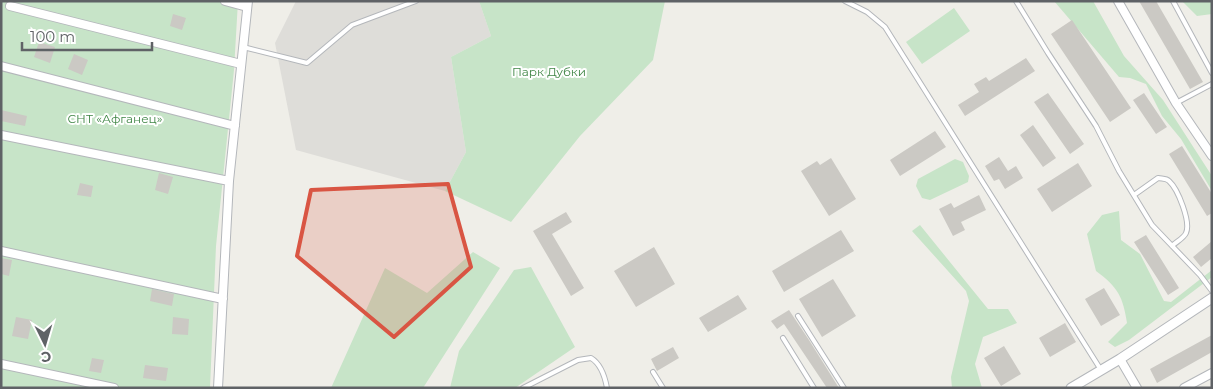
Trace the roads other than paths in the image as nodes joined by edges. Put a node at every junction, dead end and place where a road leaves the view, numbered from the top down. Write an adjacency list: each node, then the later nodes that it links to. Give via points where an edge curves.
1 (225, 1): 7 (street)
2 (416, 1): 9 (lane, via 352,25 307,63)
3 (845, 1): 29 (lane, via 867,12 885,27)
4 (1016, 1): 19 (lane, via 1096,126)
5 (1172, 1): 12 (lane)
6 (1121, 2): 14 (street)
7 (248, 4): 9 (street)
8 (10, 6): 10 (street)
9 (243, 47): 10 (street)
10 (241, 64): 15 (street)
11 (1, 66): 15 (street)
12 (1212, 73)
13 (1212, 84): 14 (lane)
14 (1176, 103): 17 (street)
15 (234, 126): 18 (street)
16 (1, 135): 18 (street)
17 (1212, 156)
18 (229, 181): 24 (street)
19 (1134, 196): 20 (lane, via 1152,225); 20 (lane, via 1158,178 1170,182 1185,210 1188,228 1186,235)
20 (1172, 246): 22 (lane)
21 (1, 251): 24 (street)
22 (1212, 291)
23 (1212, 298): 27 (street)
24 (222, 299): 33 (street)
25 (798, 316): 38 (lane)
26 (783, 338): 37 (lane)
27 (1120, 358): 29 (street); 40 (street)
28 (1, 364): 32 (street)
29 (1101, 370): 39 (street)
30 (654, 372): 36 (lane)
31 (1212, 373): 41 (street)
32 (114, 388)
33 (218, 388)
34 (523, 388): 35 (lane, via 578,360 591,358 606,378)
35 (607, 388)
36 (663, 388)
37 (814, 388)
38 (844, 388)
39 (1071, 388)
40 (1137, 388)
41 (1184, 388)

